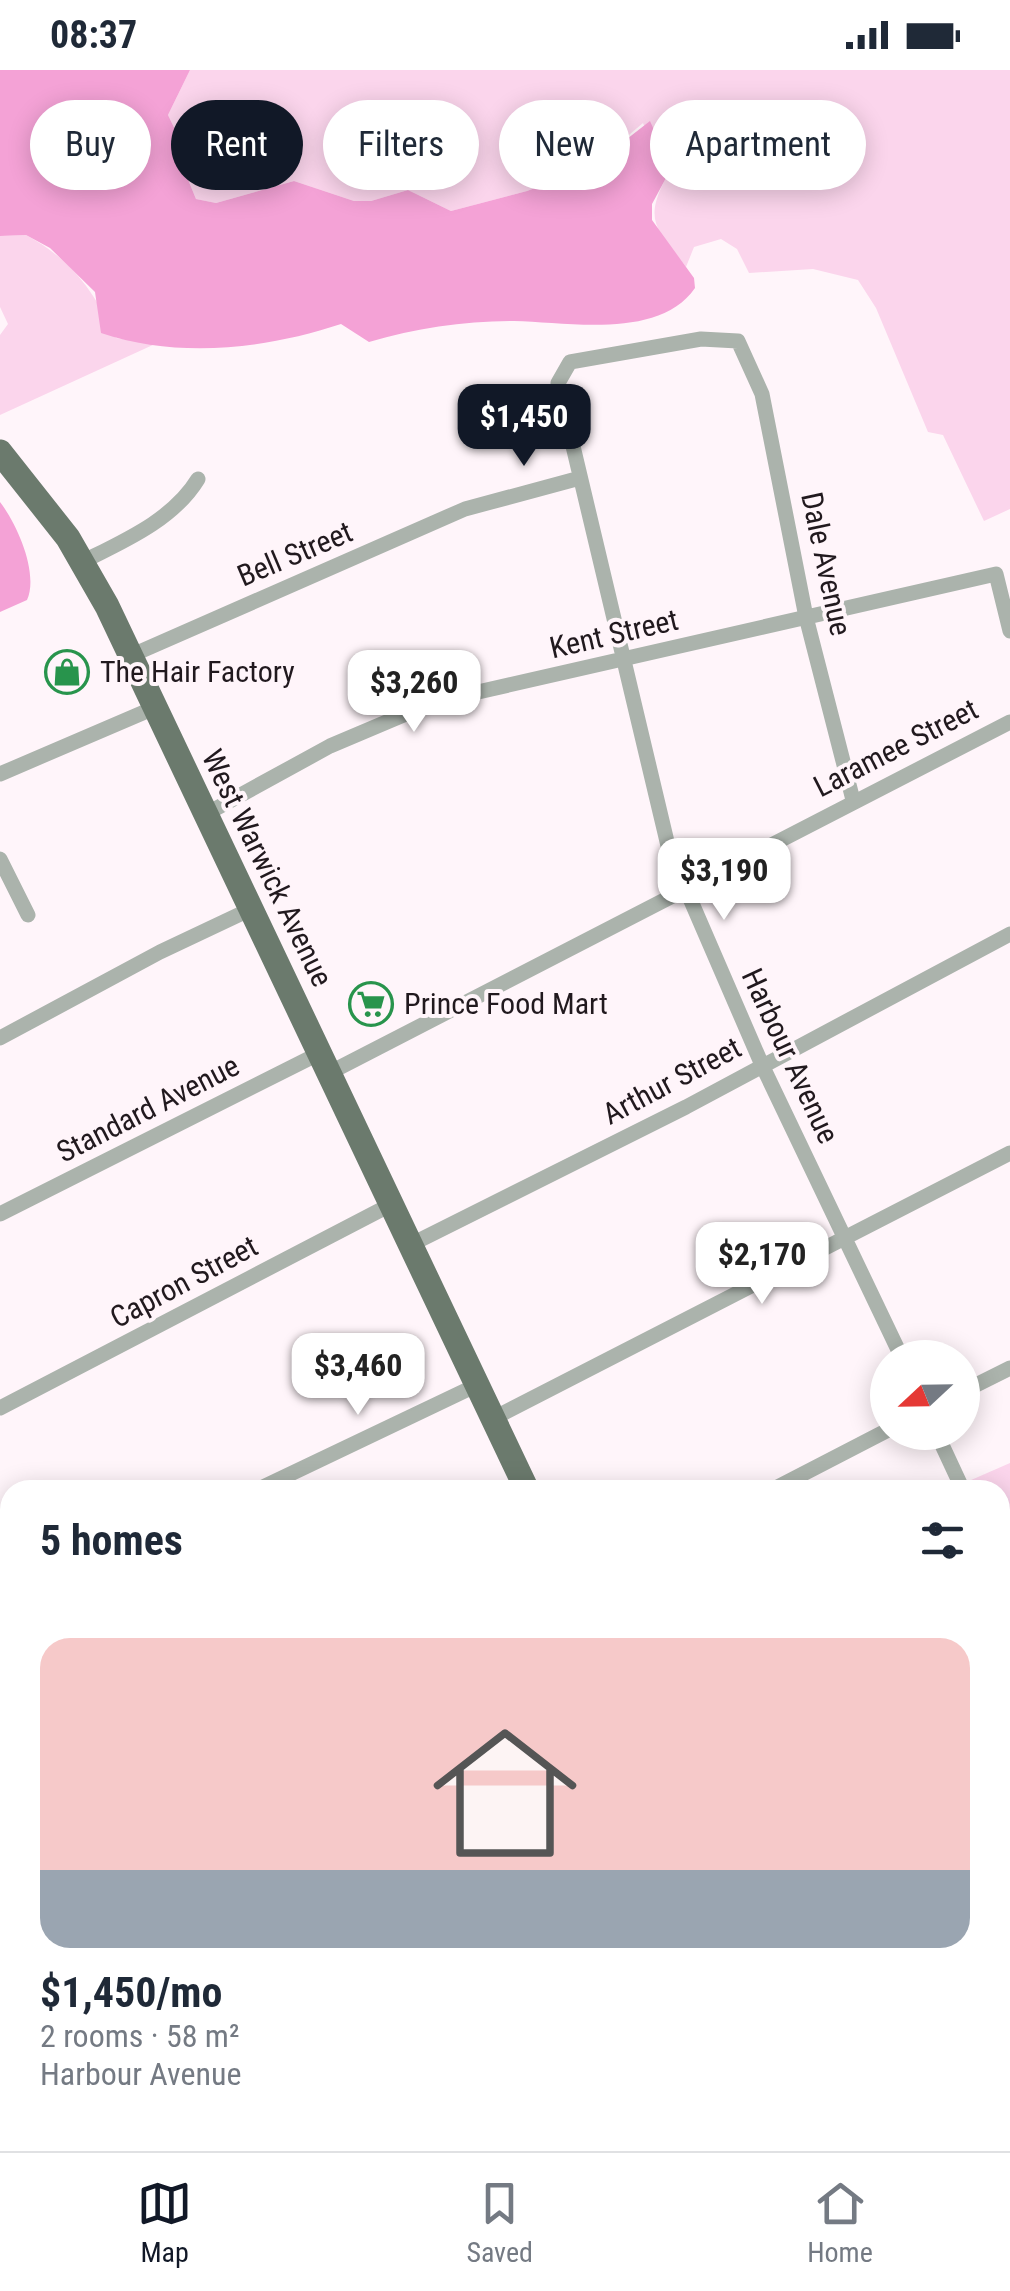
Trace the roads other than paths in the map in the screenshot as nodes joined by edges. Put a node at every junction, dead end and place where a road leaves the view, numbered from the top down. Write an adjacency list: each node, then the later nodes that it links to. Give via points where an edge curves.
1 (738, 341): 3 (street, Harbour Avenue, via 701,340 570,362 558,383); 6 (street, Dale Avenue, via 762,394)
2 (0, 452): 5 (main road, West Warwick Avenue)
3 (580, 478): 8 (street, Bell Street, via 482,503); 9 (street, Harbour Avenue)
4 (198, 480): 5 (street, via 186,499 131,538)
5 (82, 562): 8 (main road, West Warwick Avenue)
6 (806, 617): 7 (street, Kent Street, via 996,574); 9 (street, Kent Street); 13 (street, Dale Avenue)
7 (1010, 631)
8 (130, 656): 10 (main road, West Warwick Avenue)
9 (625, 661): 14 (street, Kent Street, via 434,702 330,746); 16 (street, Harbour Avenue, via 657,814)
10 (154, 708): 12 (street); 14 (main road, West Warwick Avenue)
11 (1010, 722): 13 (street, Laramee Street)
12 (0, 774)
13 (854, 800): 16 (street, Laramee Street)
14 (206, 814): 17 (main road, West Warwick Avenue)
15 (0, 859): 18 (street)
16 (684, 888): 21 (street, Laramee Street); 22 (street, Harbour Avenue)
17 (252, 909): 20 (street); 21 (main road, West Warwick Avenue)
18 (28, 915)
19 (1010, 934): 22 (street, Arthur Street)
20 (0, 1038)
21 (325, 1063): 24 (main road, West Warwick Avenue); 25 (street, Standard Avenue)
22 (762, 1066): 26 (street, Harbour Avenue); 27 (street, Arthur Street)
23 (1010, 1152): 26 (street)
24 (392, 1204): 27 (main road, West Warwick Avenue); 32 (street, Capron Street)
25 (0, 1214)
26 (845, 1235): 28 (street, Harbour Avenue); 33 (street)
27 (410, 1245): 31 (main road, West Warwick Avenue)
28 (894, 1340)
29 (1010, 1368): 30 (street)
30 (980, 1383)
31 (478, 1385): 33 (main road, West Warwick Avenue); 36 (street)
32 (0, 1408)
33 (492, 1419): 37 (main road, West Warwick Avenue)
34 (870, 1439): 38 (street)
35 (944, 1450): 39 (street)
36 (278, 1480)
37 (522, 1480)
38 (791, 1480)
39 (958, 1480)

